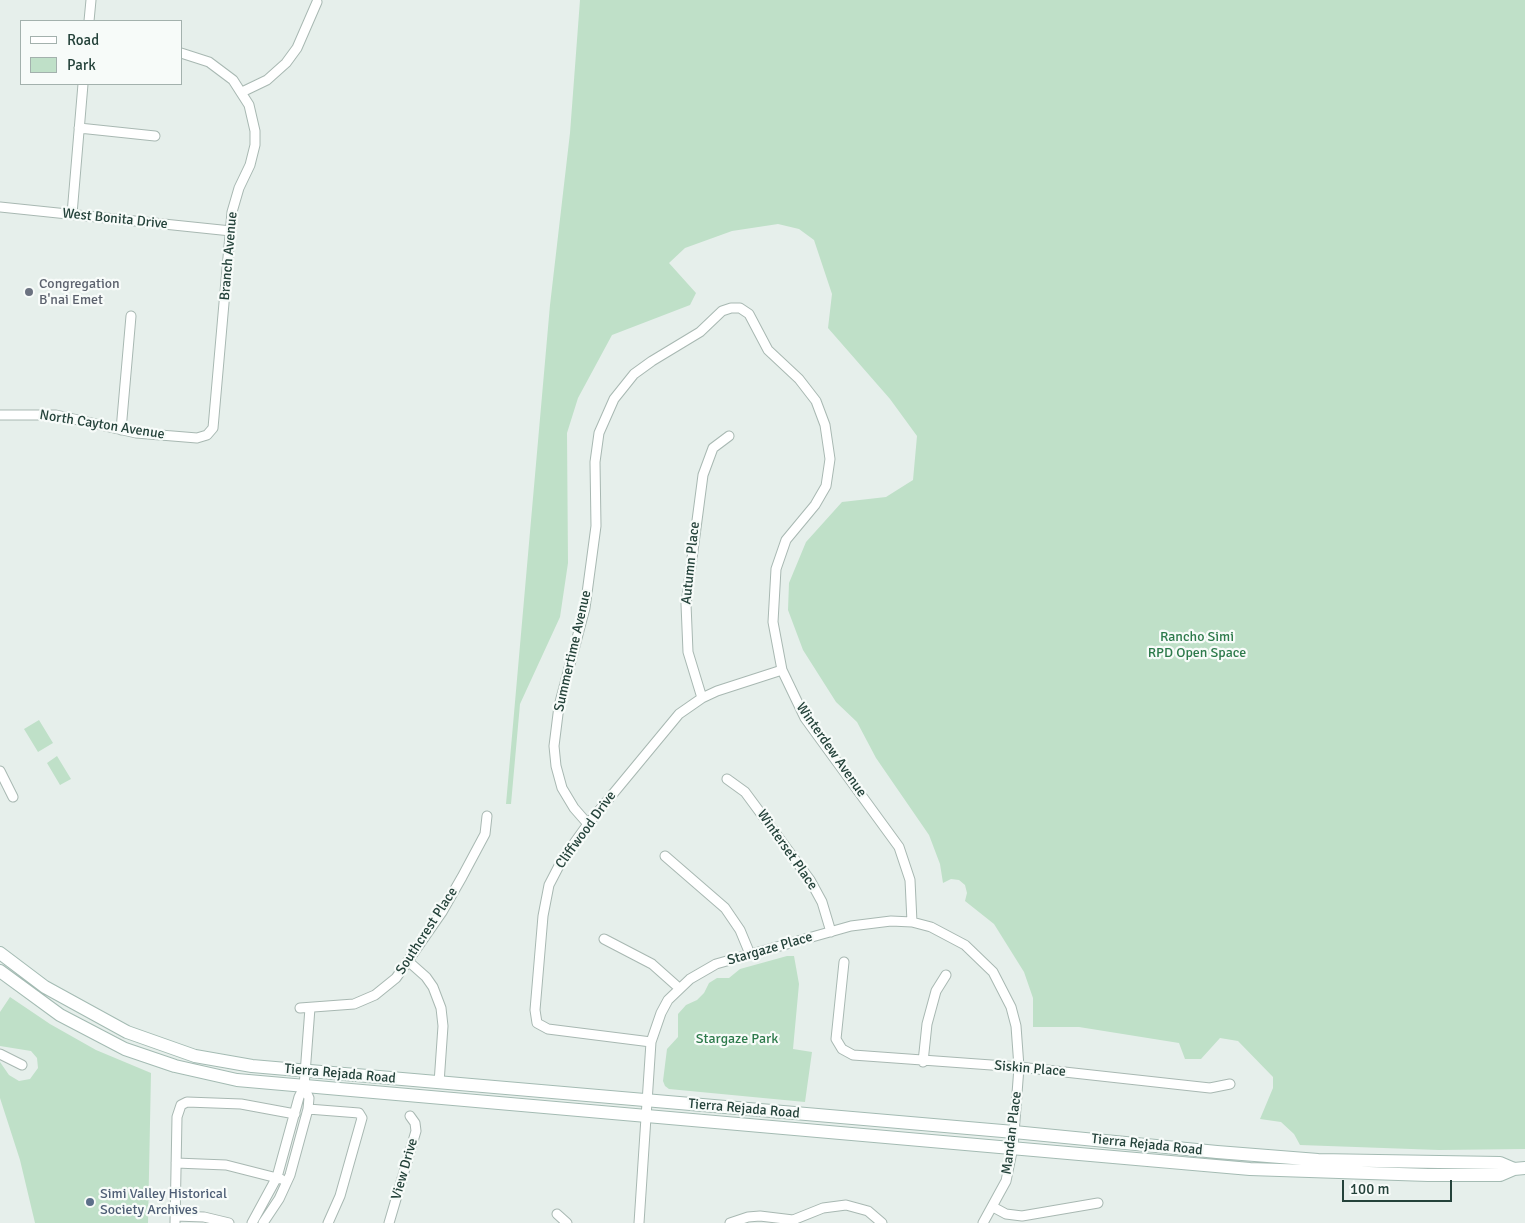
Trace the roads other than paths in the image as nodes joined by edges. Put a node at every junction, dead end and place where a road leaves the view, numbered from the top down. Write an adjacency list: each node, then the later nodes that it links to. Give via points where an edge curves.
1 (91, 0): 3 (street)
2 (317, 2): 6 (street, via 297,48 286,63 267,80)
3 (89, 20)
4 (182, 53): 6 (street, Branch Avenue, via 210,62 228,75)
5 (83, 85): 7 (street)
6 (242, 92): 11 (street, Branch Avenue, via 253,118 255,145 235,200)
7 (79, 128): 8 (street); 10 (street)
8 (155, 136)
9 (0, 207): 10 (street, West Bonita Drive)
10 (72, 214): 11 (street, West Bonita Drive)
11 (231, 231): 16 (street, Branch Avenue, via 215,421 213,428)
12 (131, 316): 15 (street)
13 (760, 338): 18 (street, Winterdew Avenue, via 816,401 825,425 830,459 826,486 786,540 776,569 773,622); 24 (street, Summertime Avenue, via 745,310 731,308 722,311 700,332 634,374 614,399 602,424 595,454 596,526 585,608 559,706 554,746 562,788)
14 (0, 415): 15 (street, North Cayton Avenue, via 56,415)
15 (121, 430): 16 (street, North Cayton Avenue)
16 (204, 436)
17 (729, 436): 19 (street, Autumn Place, via 713,448 702,475 686,604 688,652)
18 (782, 670): 19 (street, Cliffwood Drive); 26 (street, Winterdew Avenue, via 805,718 900,848 910,880)
19 (702, 698): 24 (street, Cliffwood Drive, via 669,723)
20 (0, 771): 22 (street)
21 (727, 779): 27 (street, Winterset Place, via 745,792 810,880 822,902)
22 (13, 797)
23 (487, 816): 31 (street, Southcrest Place, via 485,834 462,877)
24 (588, 824): 38 (street, Cliffwood Drive, via 555,872 546,898 535,1018 541,1027 548,1029)
25 (665, 856): 30 (street, via 725,908 740,930)
26 (912, 922): 27 (street, Stargaze Place, via 871,922); 42 (street, Stargaze Place, via 948,934 965,945 993,972 1011,1007)
27 (831, 932): 30 (street, Stargaze Place)
28 (604, 939): 35 (street, via 652,964)
29 (0, 953): 43 (main road, Tierra Rejada Road, via 45,987 127,1032 195,1056)
30 (750, 954): 35 (street, Stargaze Place, via 716,964)
31 (408, 962): 37 (street, Southcrest Place, via 386,987 365,1000); 44 (street, via 426,977 441,1008)
32 (844, 962): 40 (street, Siskin Place, via 836,1039 842,1049 853,1055)
33 (0, 971): 46 (main road, Tierra Rejada Road, via 60,1015 125,1049 204,1074)
34 (946, 975): 40 (street, via 936,991 927,1024)
35 (679, 988): 38 (street, Stargaze Place, via 661,1013)
36 (300, 1008): 37 (street, Southcrest Place)
37 (310, 1008): 43 (street)
38 (651, 1042): 47 (street, Stargaze Place)
39 (0, 1054): 41 (street)
40 (923, 1062): 42 (street, Siskin Place)
41 (22, 1065)
42 (1019, 1067): 45 (street, Siskin Place, via 1210,1088); 52 (street, Mandan Place)
43 (305, 1072): 44 (main road, Tierra Rejada Road); 46 (street)
44 (439, 1083): 47 (main road, Tierra Rejada Road)
45 (1230, 1084)
46 (304, 1087): 48 (street, via 309,1098); 49 (street); 51 (main road, Tierra Rejada Road)
47 (646, 1101): 51 (street, Stargaze Place); 52 (main road, Tierra Rejada Road)
48 (308, 1109): 57 (street); 65 (street, via 359,1113 362,1118 340,1196)
49 (294, 1114): 54 (street, via 242,1104 187,1102 180,1105 177,1117); 56 (street)
50 (410, 1116): 66 (street, View Drive, via 416,1131)
51 (645, 1116): 53 (main road, Tierra Rejada Road); 68 (street, Stargaze Place)
52 (1014, 1132): 53 (street, Mandan Place); 55 (main road, Tierra Rejada Road, via 1318,1160 1500,1163)
53 (1013, 1147): 55 (main road, Tierra Rejada Road, via 1337,1174 1500,1175); 59 (street, Mandan Place, via 1006,1181)
54 (176, 1163): 56 (street, via 226,1166); 61 (street)
55 (1520, 1168)
56 (277, 1178): 57 (street); 63 (street)
57 (288, 1181): 64 (street)
58 (1098, 1203): 59 (street, via 1022,1216 1006,1214)
59 (993, 1207): 71 (street, Mandan Place)
60 (557, 1214): 67 (street)
61 (175, 1220): 62 (street, via 204,1217)
62 (229, 1223)
63 (252, 1223)
64 (263, 1223)
65 (328, 1223)
66 (389, 1223)
67 (568, 1223)
68 (639, 1223)
69 (730, 1223): 70 (street, via 760,1216 793,1220 822,1208 846,1205 868,1211)
70 (882, 1223)
71 (983, 1223)

